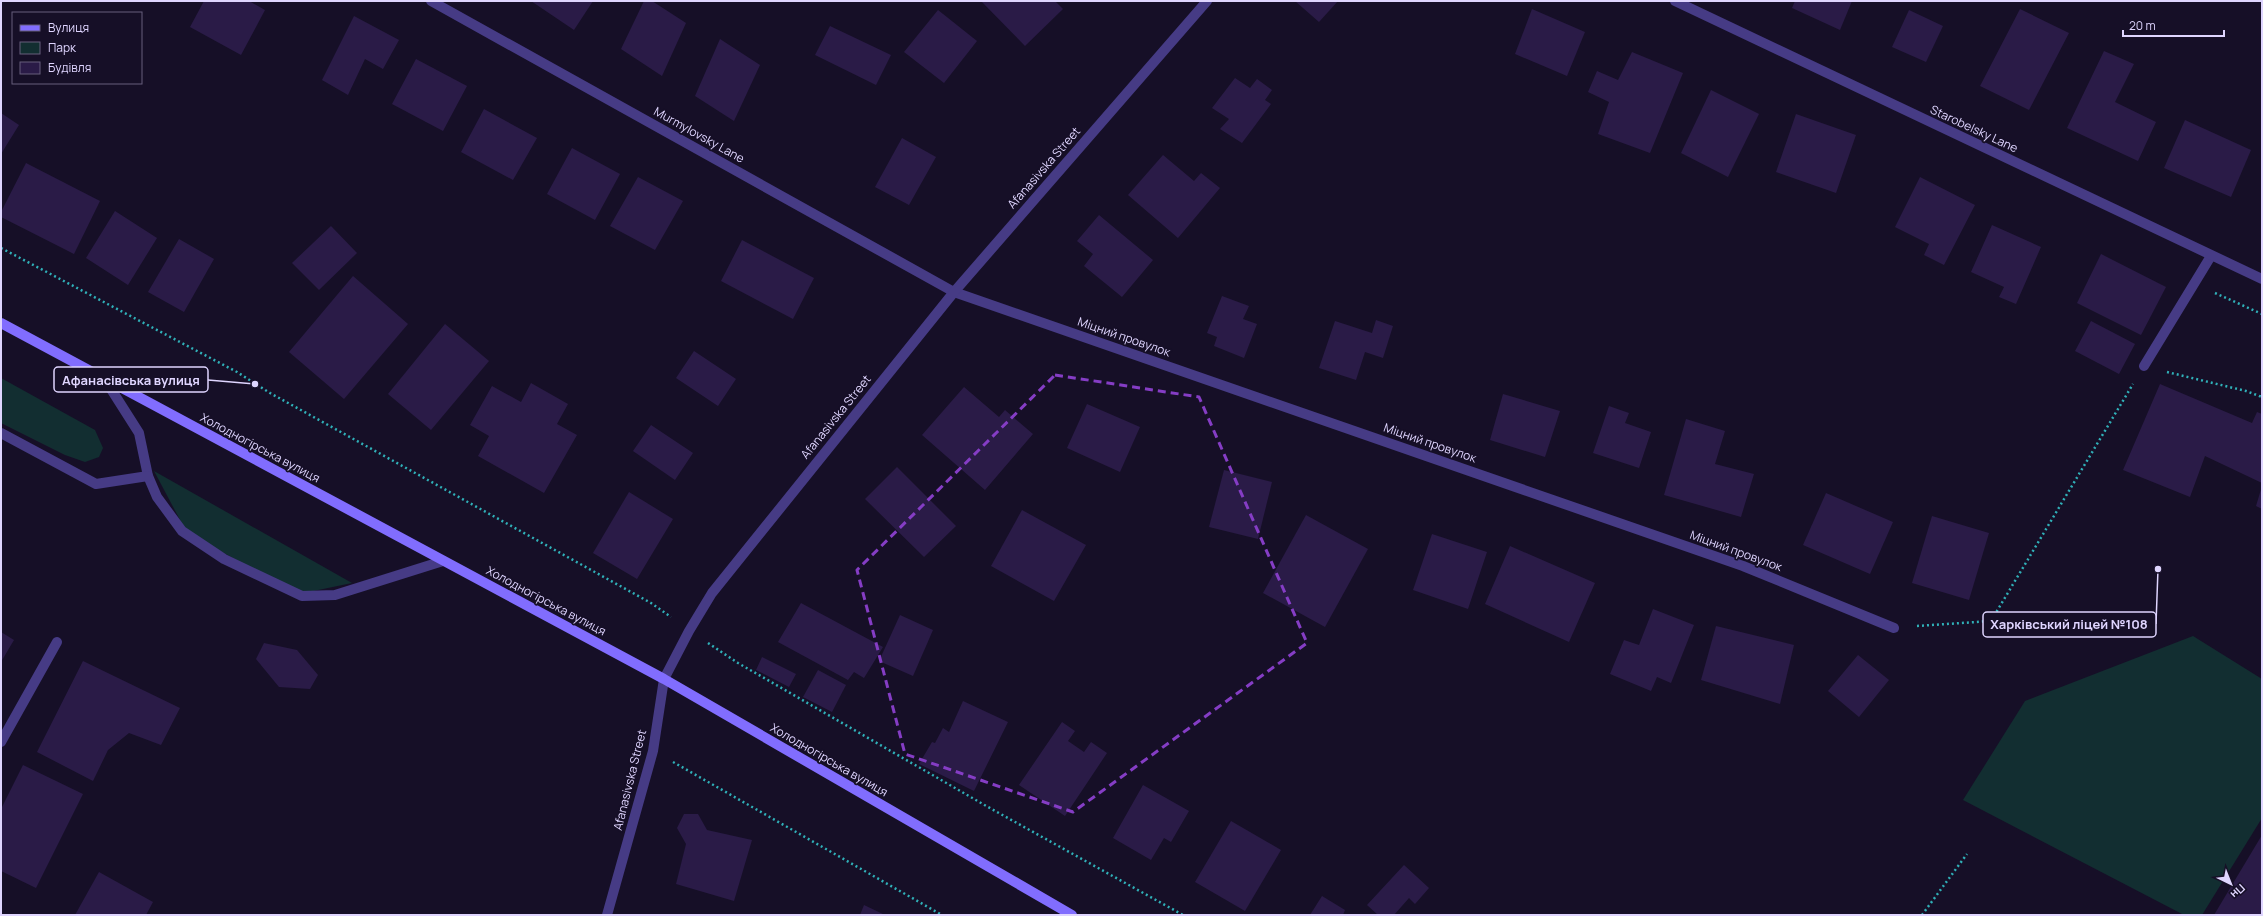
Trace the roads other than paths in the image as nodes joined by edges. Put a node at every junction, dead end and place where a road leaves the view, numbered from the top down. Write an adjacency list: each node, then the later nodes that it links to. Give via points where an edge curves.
1 (431, 1): 6 (street, Murmylovsky Lane)
2 (1207, 1): 6 (street, Afanasivska Street)
3 (1675, 1): 4 (street, Starobelsky Lane)
4 (2211, 256): 5 (street, Starobelsky Lane); 8 (street)
5 (2262, 279)
6 (954, 292): 13 (street, Міцний провулок, via 1743,566); 15 (street, Afanasivska Street, via 712,593)
7 (1, 323): 9 (main road, Холодногірська вулиця)
8 (2144, 366)
9 (104, 378): 11 (street, via 139,433); 12 (main road, Холодногірська вулиця)
10 (1, 434): 11 (street, via 96,484)
11 (148, 476): 12 (street, via 157,497 182,531 224,559 302,596 335,595)
12 (443, 561): 15 (main road, Холодногірська вулиця)
13 (1894, 628)
14 (57, 642): 16 (street)
15 (664, 679): 17 (street, Afanasivska Street, via 653,751); 18 (main road, Холодногірська вулиця)
16 (1, 742)
17 (608, 915)
18 (1072, 915)

